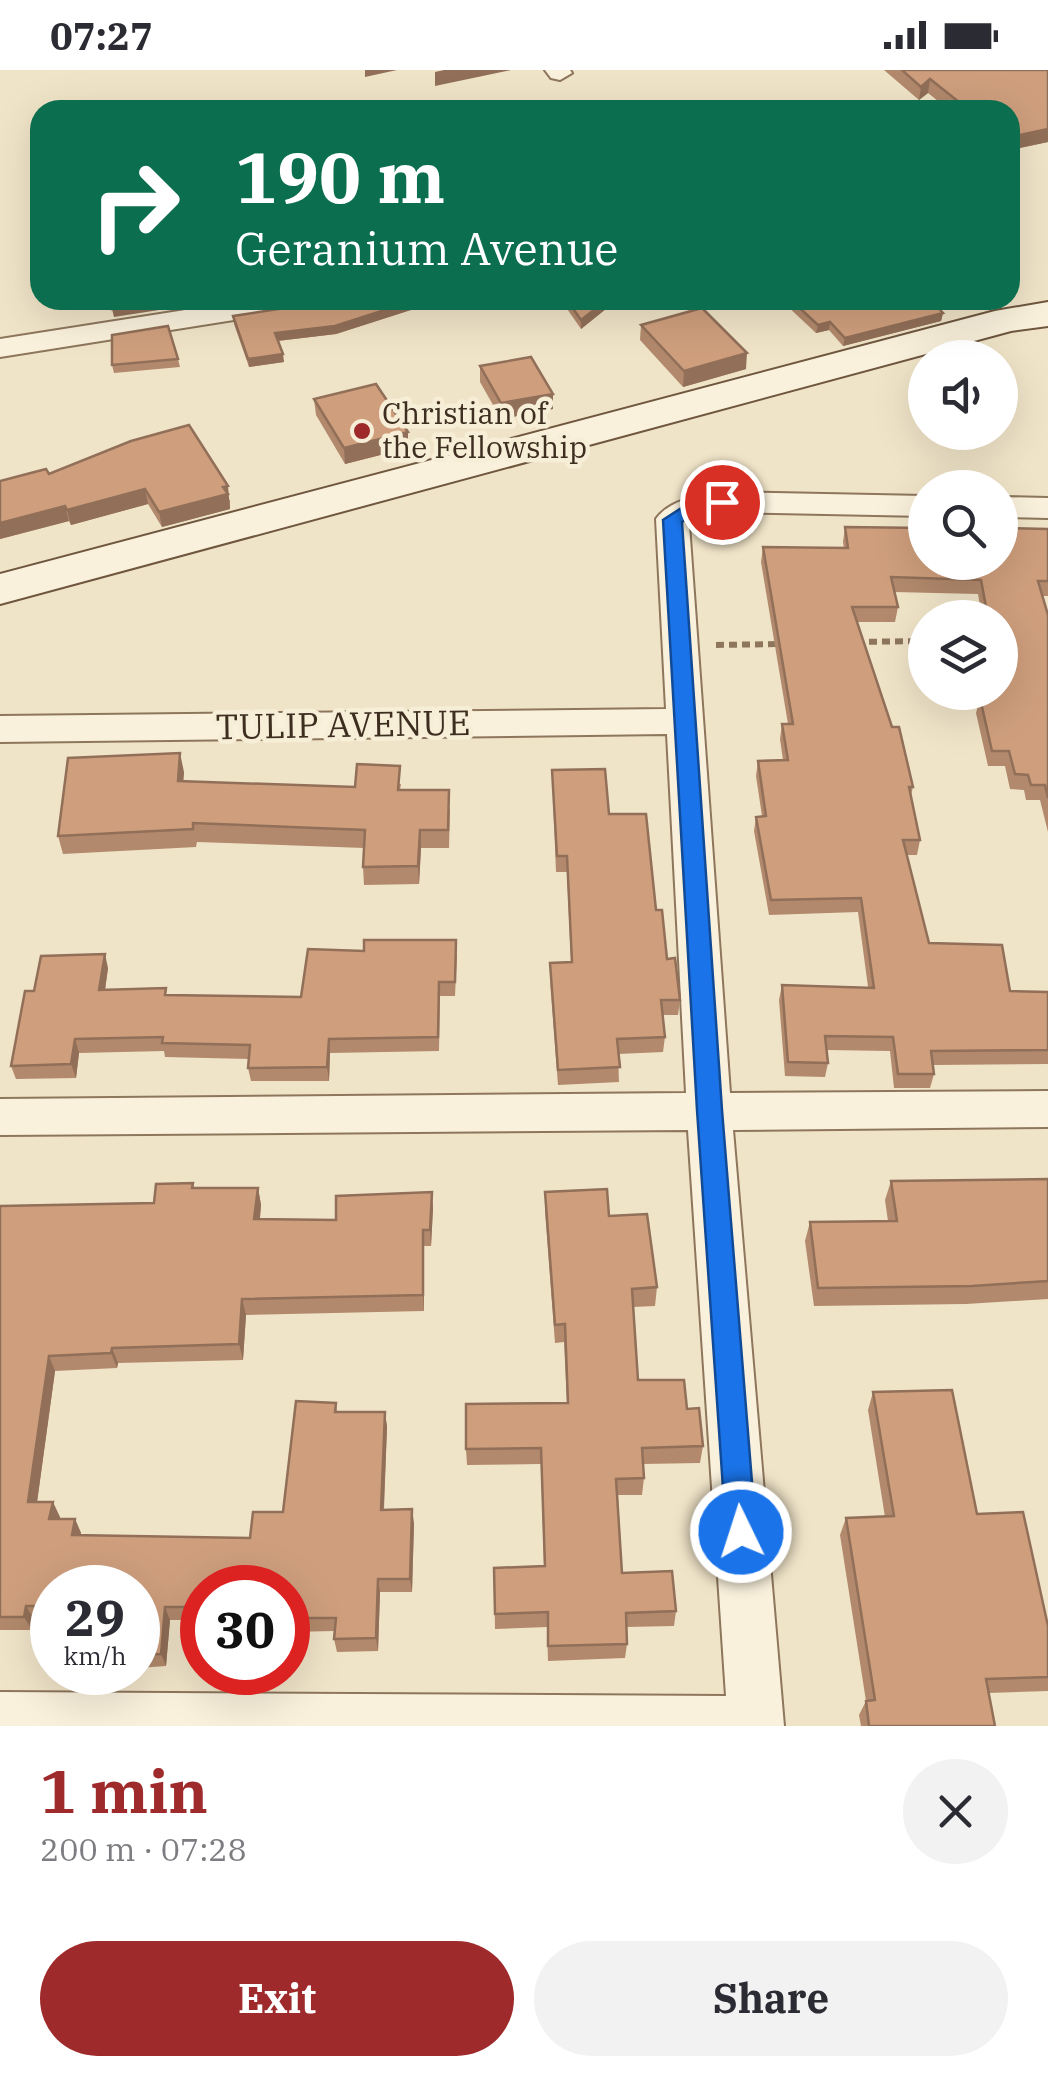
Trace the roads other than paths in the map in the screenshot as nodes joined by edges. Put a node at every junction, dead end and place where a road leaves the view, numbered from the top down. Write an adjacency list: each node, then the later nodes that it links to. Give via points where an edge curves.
1 (241, 310): 3 (street)
2 (1048, 314): 7 (street, via 990,324)
3 (0, 348)
4 (908, 506): 8 (street, via 722,502 672,520)
5 (1018, 507): 6 (street)
6 (1048, 508)
7 (0, 589)
8 (686, 722): 9 (street, TULIP AVENUE); 11 (street)
9 (0, 729)
10 (1048, 1109): 11 (street)
11 (709, 1110): 12 (street); 14 (street)
12 (0, 1117)
13 (0, 1720): 14 (street)
14 (756, 1725)

